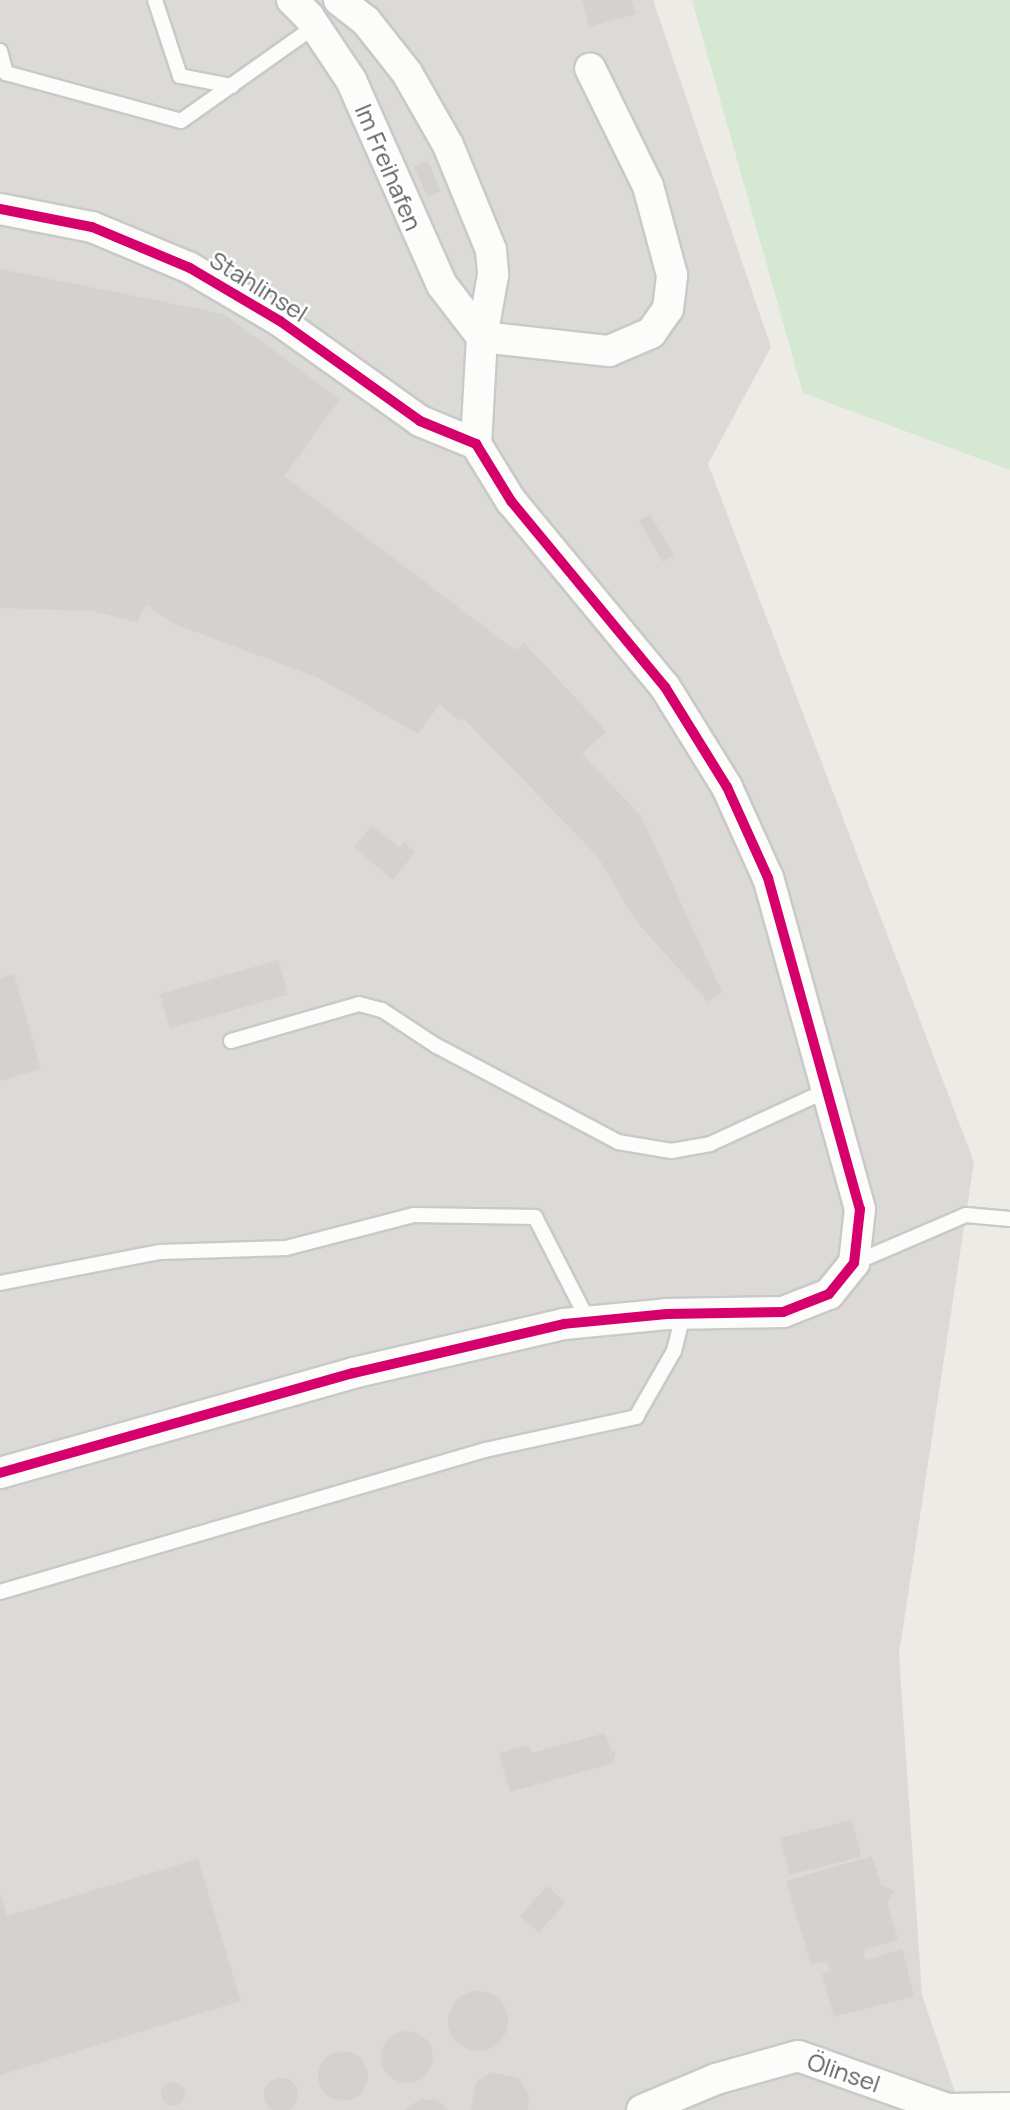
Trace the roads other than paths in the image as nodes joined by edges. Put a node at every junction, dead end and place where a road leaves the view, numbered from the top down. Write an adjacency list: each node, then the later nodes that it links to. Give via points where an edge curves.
1 (155, 0): 7 (lane, via 180,76)
2 (292, 0): 4 (street, Im Freihafen)
3 (339, 0): 9 (street, via 366,21 407,73 448,145 479,217 491,250 493,275)
4 (315, 26): 7 (lane); 9 (street, Im Freihafen, via 351,80 442,285)
5 (0, 51): 7 (lane, via 6,73 181,121)
6 (590, 68): 9 (street, via 648,186 672,275 668,309 651,333 609,351)
7 (232, 86)
8 (0, 209): 10 (street, Stahlinsel, via 92,227 190,268 280,321 420,421)
9 (482, 337): 10 (street)
10 (476, 444): 12 (street, via 511,500 665,687 727,787 768,878)
11 (231, 1041): 12 (lane, via 359,1004 382,1010 435,1045 618,1142 671,1151 710,1144)
12 (826, 1091): 14 (street, via 860,1209)
13 (1010, 1219): 14 (lane, via 966,1215)
14 (854, 1263): 16 (street, via 829,1294 783,1312)
15 (0, 1283): 17 (lane, via 160,1252 286,1248 414,1215 535,1217)
16 (682, 1314): 17 (street); 19 (lane, via 674,1351 636,1417 485,1450)
17 (589, 1322): 18 (street, via 353,1373)
18 (0, 1473)
19 (0, 1592)
20 (1010, 2108): 21 (street, Ölinsel, via 948,2109 797,2056 716,2079)
21 (642, 2110)

